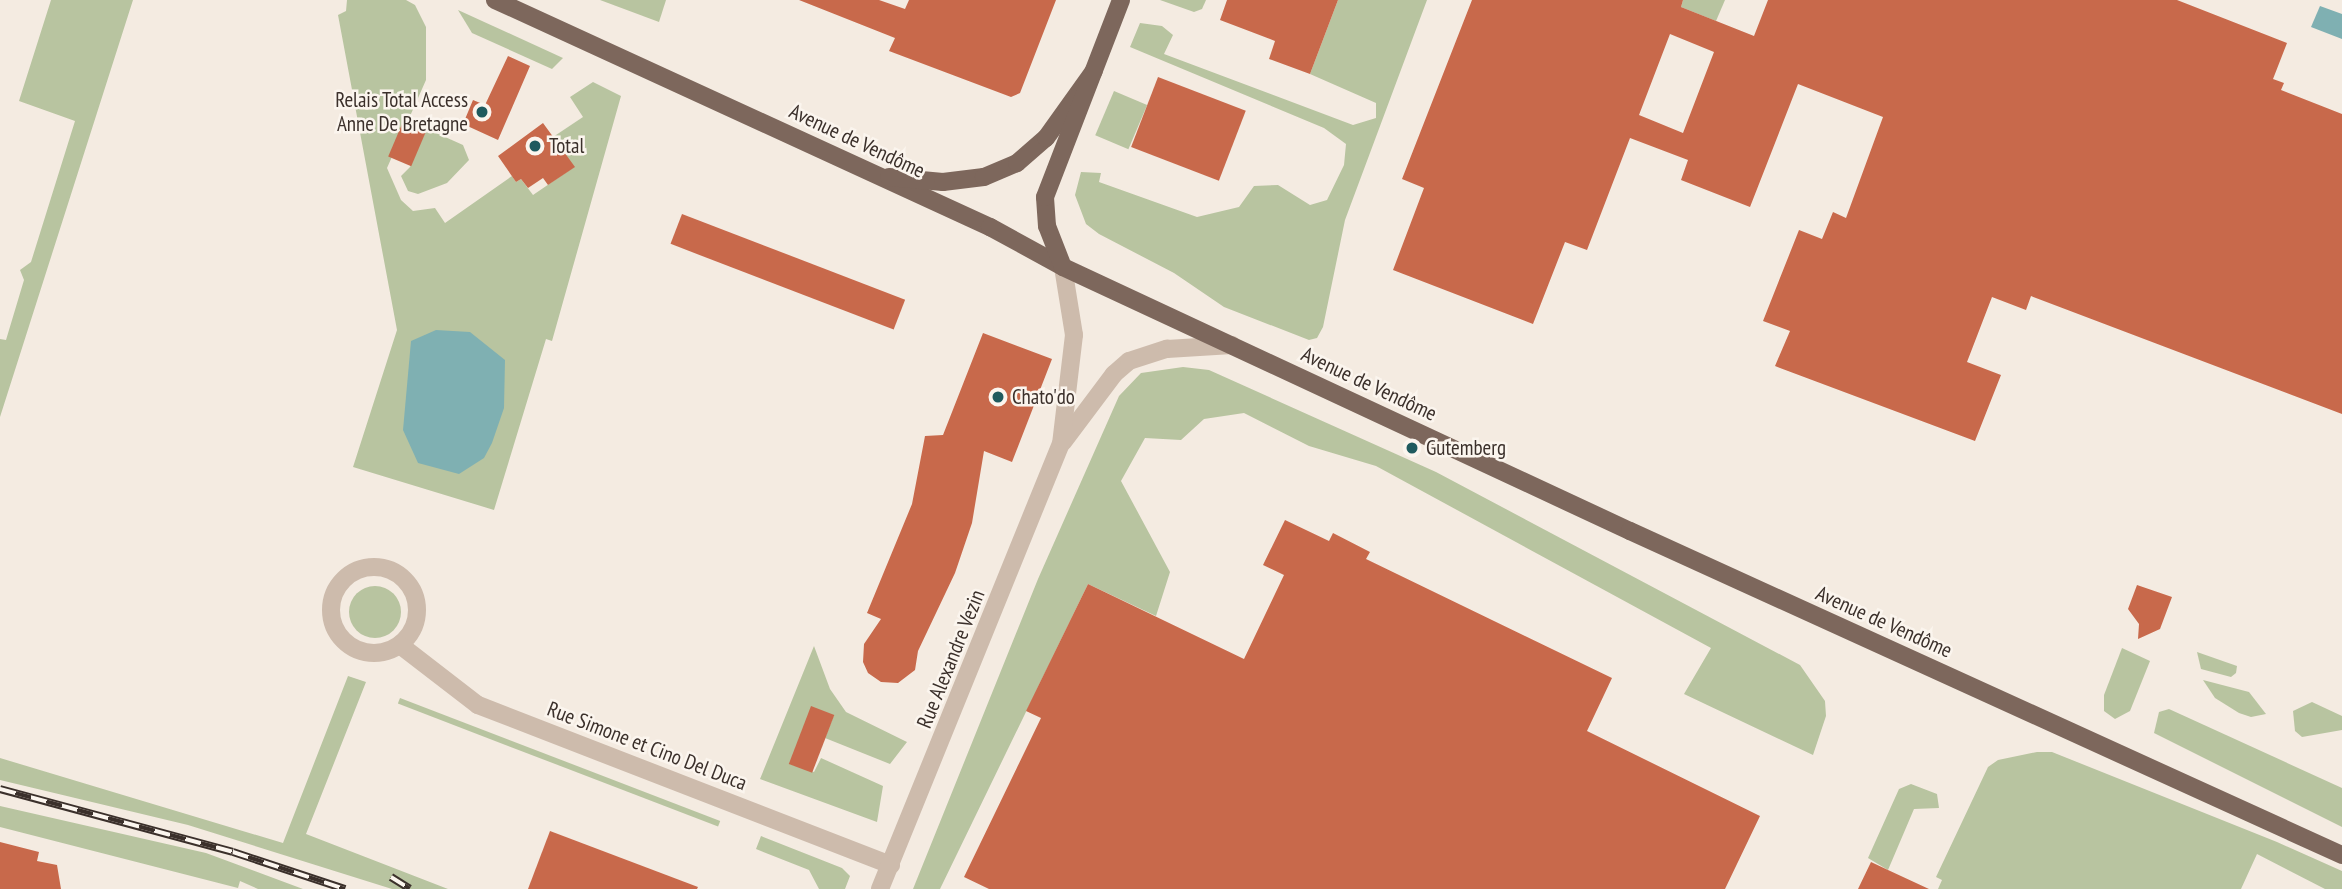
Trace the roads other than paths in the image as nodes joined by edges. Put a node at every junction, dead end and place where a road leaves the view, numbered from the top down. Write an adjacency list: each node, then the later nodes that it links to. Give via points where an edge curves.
1 (495, 0): 4 (main road, Avenue de Vendôme)
2 (1121, 0): 3 (main road)
3 (1094, 71): 4 (main road, via 1045,138 1017,163 984,177 943,181 891,177); 5 (main road, via 1045,197 1047,226)
4 (856, 166): 5 (main road, Avenue de Vendôme, via 990,227)
5 (1063, 267): 6 (main road, Avenue de Vendôme); 7 (street, Rue Alexandre Vezin, via 1074,335)
6 (1232, 345): 7 (street, Rue Alexandre Vezin, via 1167,348 1129,361); 9 (main road, Avenue de Vendôme)
7 (1061, 444): 10 (street, Rue Alexandre Vezin)
8 (400, 645): 8 (street, via 416,623 418,609 409,584 387,569 372,567 345,578 331,603 337,632 352,647 373,654); 10 (street, Rue Simone et Cino Del Duca, via 478,705)
9 (2342, 855)
10 (891, 865): 11 (street, Rue Alexandre Vezin)
11 (880, 889)

